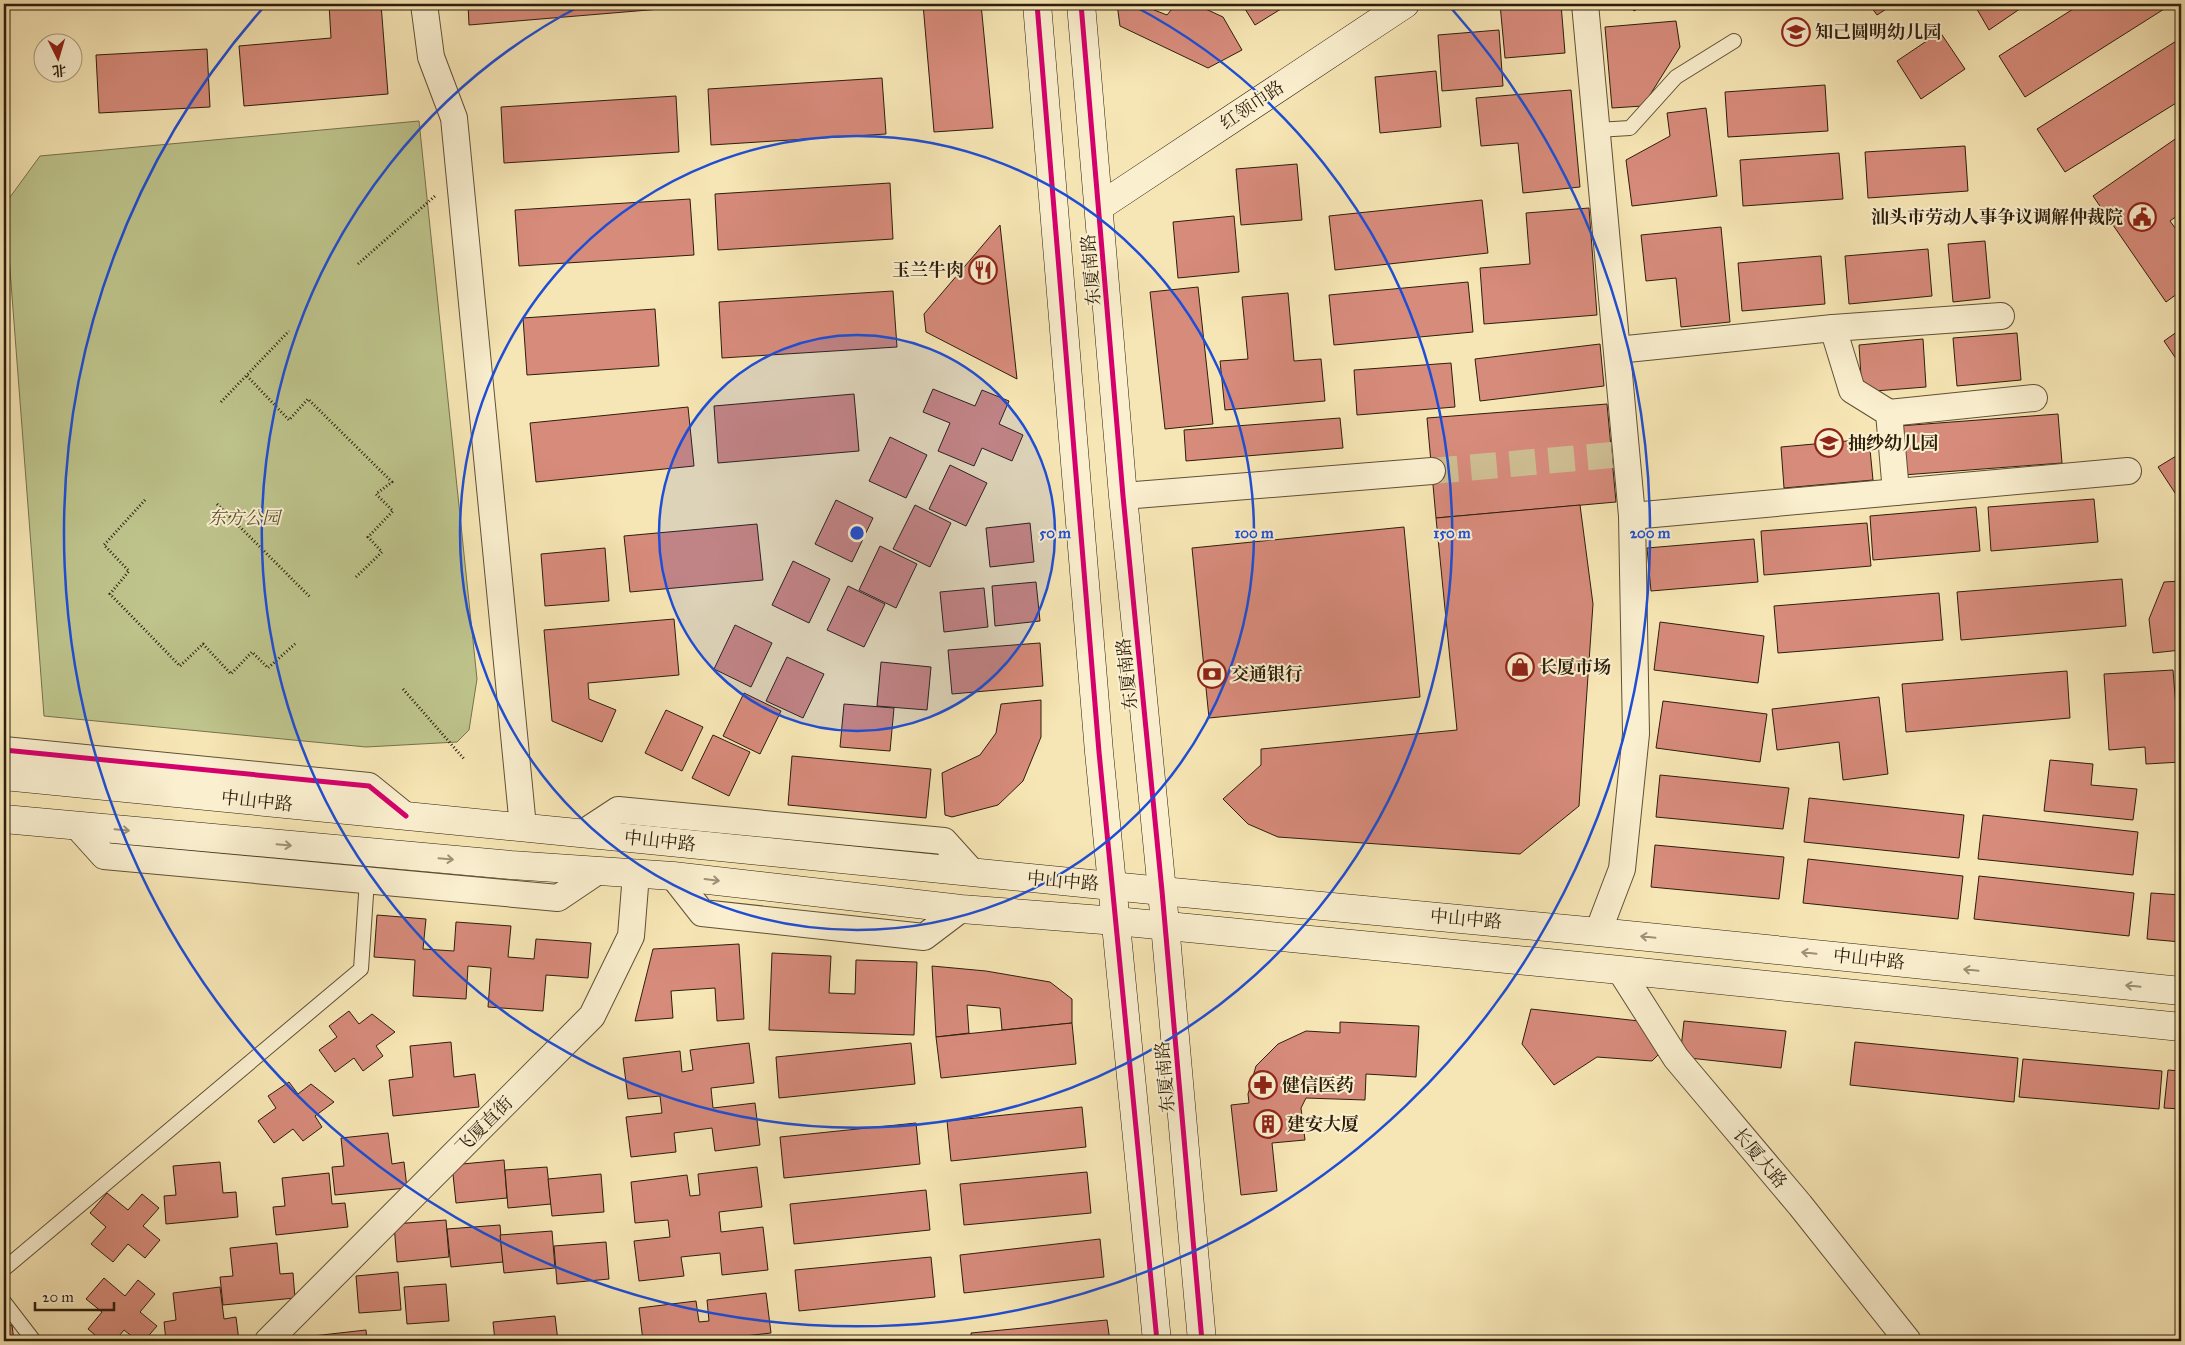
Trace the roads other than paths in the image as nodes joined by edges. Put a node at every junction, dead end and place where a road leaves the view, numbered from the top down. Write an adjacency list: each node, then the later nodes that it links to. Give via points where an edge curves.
1 (424, 4): 26 (street, via 431,57 454,118)
2 (1037, 4): 30 (main road, 东厦南路)
3 (1081, 4): 8 (main road, 东厦南路)
4 (1405, 4): 8 (main road, 红领巾路)
5 (1585, 4): 7 (street)
6 (1734, 41): 7 (lane, via 1676,77 1630,128)
7 (1596, 130): 11 (street)
8 (1099, 207): 17 (main road, 东厦南路)
9 (2001, 316): 10 (street)
10 (1833, 328): 11 (street); 13 (street, via 1852,390)
11 (1617, 350): 18 (street, via 1619,455)
12 (2034, 398): 13 (street)
13 (1890, 413): 16 (street)
14 (1432, 471): 17 (street)
15 (2128, 471): 16 (street)
16 (1896, 492): 18 (street)
17 (1123, 496): 31 (main road, 东厦南路)
18 (1632, 516): 34 (street, via 1636,734 1622,869)
19 (4, 750): 20 (street)
20 (42, 754): 21 (street); 23 (street, via 369,786)
21 (4, 769)
22 (4, 776): 23 (main road, 中山中路)
23 (406, 816): 26 (main road, 中山中路)
24 (10, 824): 25 (main road, 中山中路)
25 (77, 826): 27 (main road, 中山中路, one-way to 27); 29 (street, via 104,856)
26 (522, 827): 30 (main road, 中山中路)
27 (598, 871): 28 (main road, 中山中路); 29 (street, via 558,898)
28 (636, 874): 32 (main road, 中山中路, via 961,909); 41 (street, 飞厦直街, via 631,936 592,1016)
29 (367, 880): 38 (lane, via 361,969)
30 (1112, 886): 31 (main road, 中山中路); 32 (main road, 东厦南路)
31 (1162, 891): 33 (main road, 东厦南路); 34 (main road, 中山中路)
32 (1116, 921): 33 (main road, 中山中路); 42 (main road, 东厦南路)
33 (1165, 927): 35 (main road, 中山中路); 43 (main road, 东厦南路)
34 (1598, 932): 36 (main road, 中山中路, one-way to 34)
35 (1620, 970): 37 (main road, 中山中路); 44 (street, 长厦大路, via 1676,1058 1800,1205)
36 (2181, 991)
37 (2181, 1027)
38 (4, 1268)
39 (4, 1302): 40 (lane)
40 (34, 1341)
41 (268, 1341)
42 (1157, 1341)
43 (1202, 1341)
44 (1908, 1341)

